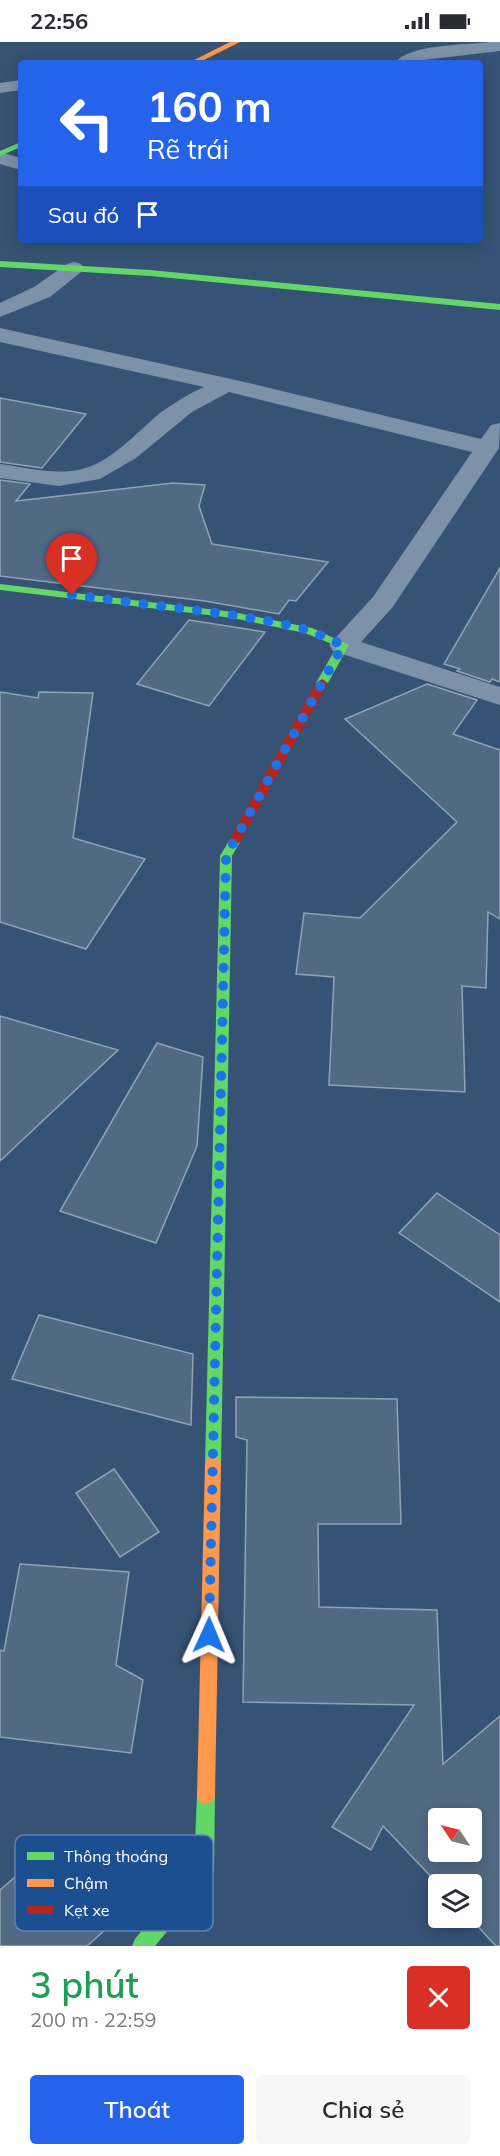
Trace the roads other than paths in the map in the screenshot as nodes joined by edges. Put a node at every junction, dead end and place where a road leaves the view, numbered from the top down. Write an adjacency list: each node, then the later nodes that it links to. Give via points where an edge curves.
1 (236, 42): 4 (street)
2 (500, 46): 3 (street)
3 (423, 48): 5 (street)
4 (198, 60)
5 (408, 60)
6 (18, 85): 7 (street)
7 (0, 88)
8 (18, 146): 9 (street)
9 (0, 156): 10 (street)
10 (18, 164)
11 (0, 264): 12 (street)
12 (74, 268): 13 (street); 14 (street, via 42,291)
13 (500, 307)
14 (0, 311)
15 (0, 335): 16 (street)
16 (226, 385): 17 (street); 18 (street, via 191,402 118,460 92,474 61,478)
17 (494, 438): 20 (street, via 383,602)
18 (0, 471)
19 (0, 587): 20 (street, via 233,615 308,630)
20 (343, 645): 21 (street); 22 (street, via 226,856)
21 (500, 696)
22 (205, 1835)
23 (154, 1931): 24 (street)
24 (142, 1946)

